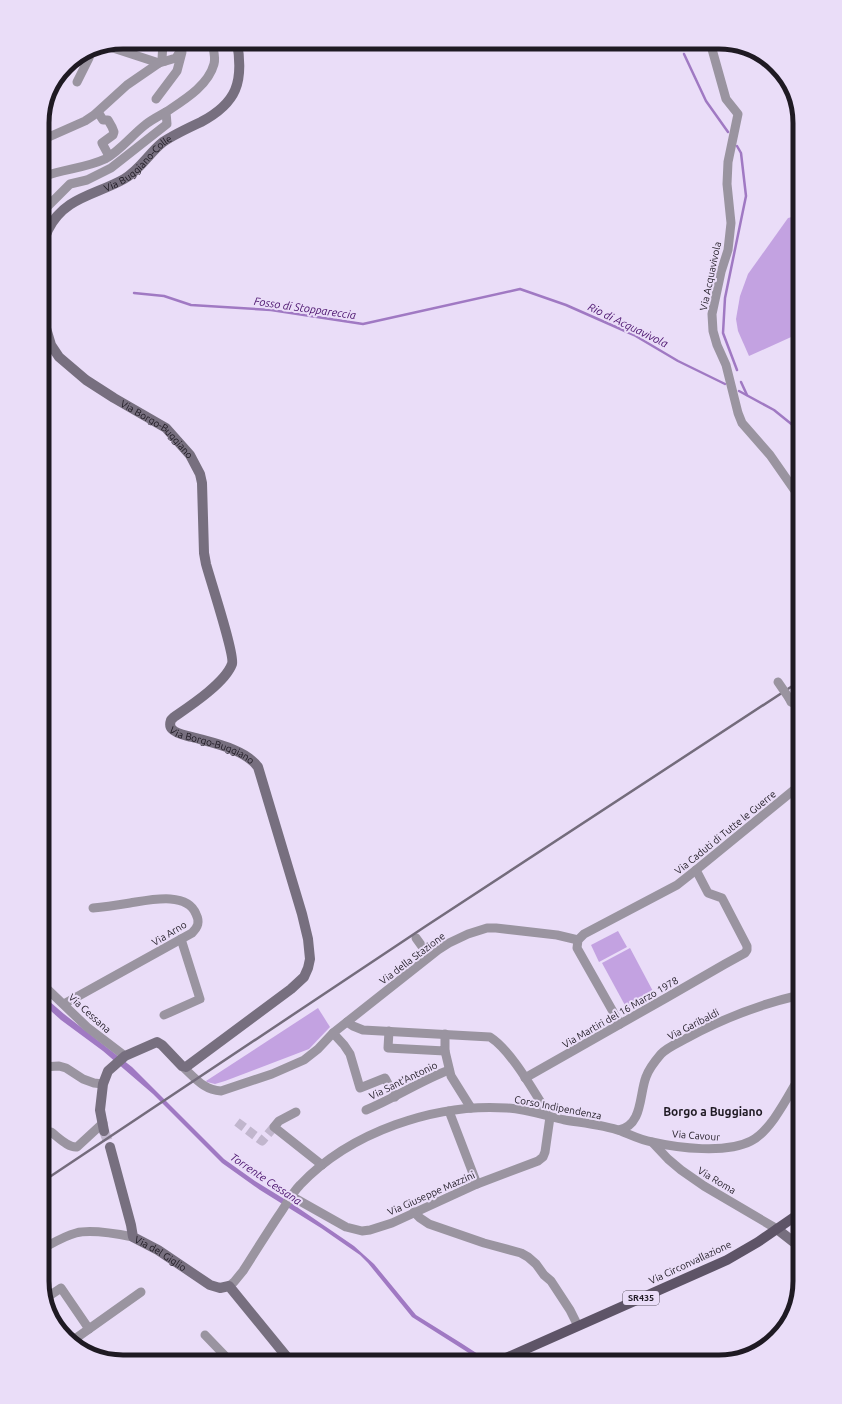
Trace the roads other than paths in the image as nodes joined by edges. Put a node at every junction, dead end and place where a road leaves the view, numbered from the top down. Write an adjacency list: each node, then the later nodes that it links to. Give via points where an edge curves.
1 (121, 49): 8 (street)
2 (163, 49): 8 (street)
3 (213, 49): 12 (street, via 212,70 197,90)
4 (238, 49): 17 (street, Via Buggiano-Colle, via 238,84 235,93 226,104 212,115 164,142 125,179 73,202)
5 (712, 49): 19 (street, Via Acquavivola, via 726,99 738,114 728,162 727,184 732,223 712,314 713,331 726,365 742,423 770,454)
6 (182, 51): 8 (street, via 176,58); 10 (street, via 177,71)
7 (89, 58): 9 (street)
8 (162, 62): 11 (street, via 128,85)
9 (77, 82)
10 (156, 99)
11 (98, 112): 13 (street, via 77,126); 14 (street, via 103,120 108,120 114,132 102,143)
12 (166, 112): 14 (street); 16 (street, via 167,124 130,154 98,175 70,184)
13 (49, 137)
14 (109, 156): 15 (street, via 91,164)
15 (49, 175)
16 (49, 205)
17 (49, 228)
18 (49, 338): 41 (street, Via Borgo-Buggiano, via 59,357 92,384 166,428 190,455 200,474 203,493 204,553 233,660 230,668 218,682 174,717 170,726 183,735 243,754 258,767 308,939 310,959 304,977 275,1002)
19 (793, 488)
20 (778, 682): 21 (street, bridge)
21 (793, 702)
22 (793, 791): 23 (street, Via Caduti di Tutte le Guerre)
23 (696, 870): 27 (street, Via Caduti di Tutte le Guerre, via 676,885 584,934); 34 (street, Via Martiri del 16 Marzo 1978, via 708,893 722,898 747,950)
24 (93, 908): 26 (street, Via Arno, via 161,899 175,900 191,906 198,919 198,928)
25 (416, 938): 28 (street)
26 (182, 939): 31 (street, Via Arno); 32 (street, via 200,999)
27 (578, 940): 28 (street, Via della Stazione, via 520,930 487,928 458,938); 34 (street, via 577,948)
28 (429, 956): 33 (street, Via della Stazione)
29 (49, 990): 31 (street, Via Cessana)
30 (793, 997): 53 (street, Via Garibaldi, via 734,1016 693,1035 663,1053 646,1077 638,1114 628,1128)
31 (64, 1004): 39 (street, Via Cessana, via 87,1026)
32 (164, 1015)
33 (344, 1024): 35 (street, via 363,1030); 36 (street, Via della Stazione)
34 (620, 1024): 43 (street, Via Martiri del 16 Marzo 1978)
35 (390, 1031): 37 (street); 38 (street, via 388,1048)
36 (333, 1034): 41 (street, Via della Stazione, via 304,1060 221,1092 209,1090); 46 (street, via 350,1054 360,1088 386,1078)
37 (445, 1034): 38 (street); 43 (street, via 490,1037 503,1047)
38 (445, 1051): 42 (street)
39 (126, 1056): 41 (street, via 158,1042); 44 (street, via 108,1071)
40 (49, 1067): 44 (street, via 66,1068 83,1079)
41 (184, 1068)
42 (449, 1070): 46 (street, Via Sant'Antonio); 47 (street)
43 (525, 1078): 51 (street)
44 (103, 1084): 52 (street, via 100,1110)
45 (793, 1087): 55 (street, Via Cavour, via 768,1128 751,1141 729,1148 701,1149)
46 (395, 1097): 48 (street, Via Sant'Antonio)
47 (471, 1108): 49 (street, Corso Indipendenza); 51 (street, Corso Indipendenza, via 520,1109)
48 (366, 1110)
49 (449, 1111): 57 (street, Corso Indipendenza, via 408,1121 368,1137 352,1144); 58 (street)
50 (296, 1112): 57 (street, via 279,1121 274,1127)
51 (550, 1117): 53 (street, Corso Indipendenza); 58 (street, Via Giuseppe Mazzini, via 545,1152 541,1160)
52 (103, 1127): 54 (street, via 73,1147)
53 (620, 1130): 55 (street, Corso Indipendenza)
54 (51, 1132)
55 (652, 1142): 62 (street, Via Roma, via 681,1170)
56 (110, 1147): 63 (street, Via del Giglio)
57 (322, 1165): 59 (street, Corso Indipendenza)
58 (477, 1184): 60 (street, Via Giuseppe Mazzini)
59 (291, 1196): 60 (street, Via Giuseppe Mazzini, via 346,1227 362,1231); 66 (street, Corso Indipendenza, via 243,1271)
60 (414, 1212): 69 (street, via 429,1224 528,1257 552,1282)
61 (793, 1218): 62 (main road, Via Circonvallazione / SR435)
62 (777, 1229): 64 (street); 75 (main road, Via Circonvallazione / SR435, via 727,1260)
63 (133, 1237): 65 (street, via 90,1231 65,1237); 66 (street, Via del Giglio, via 158,1250 210,1285 220,1288)
64 (793, 1242)
65 (49, 1245)
66 (229, 1286): 74 (street)
67 (141, 1292): 70 (street)
68 (51, 1295): 70 (street, via 61,1288)
69 (576, 1322)
70 (88, 1329): 72 (street)
71 (205, 1334): 73 (street)
72 (76, 1338)
73 (224, 1355)
74 (285, 1355)
75 (513, 1355)

